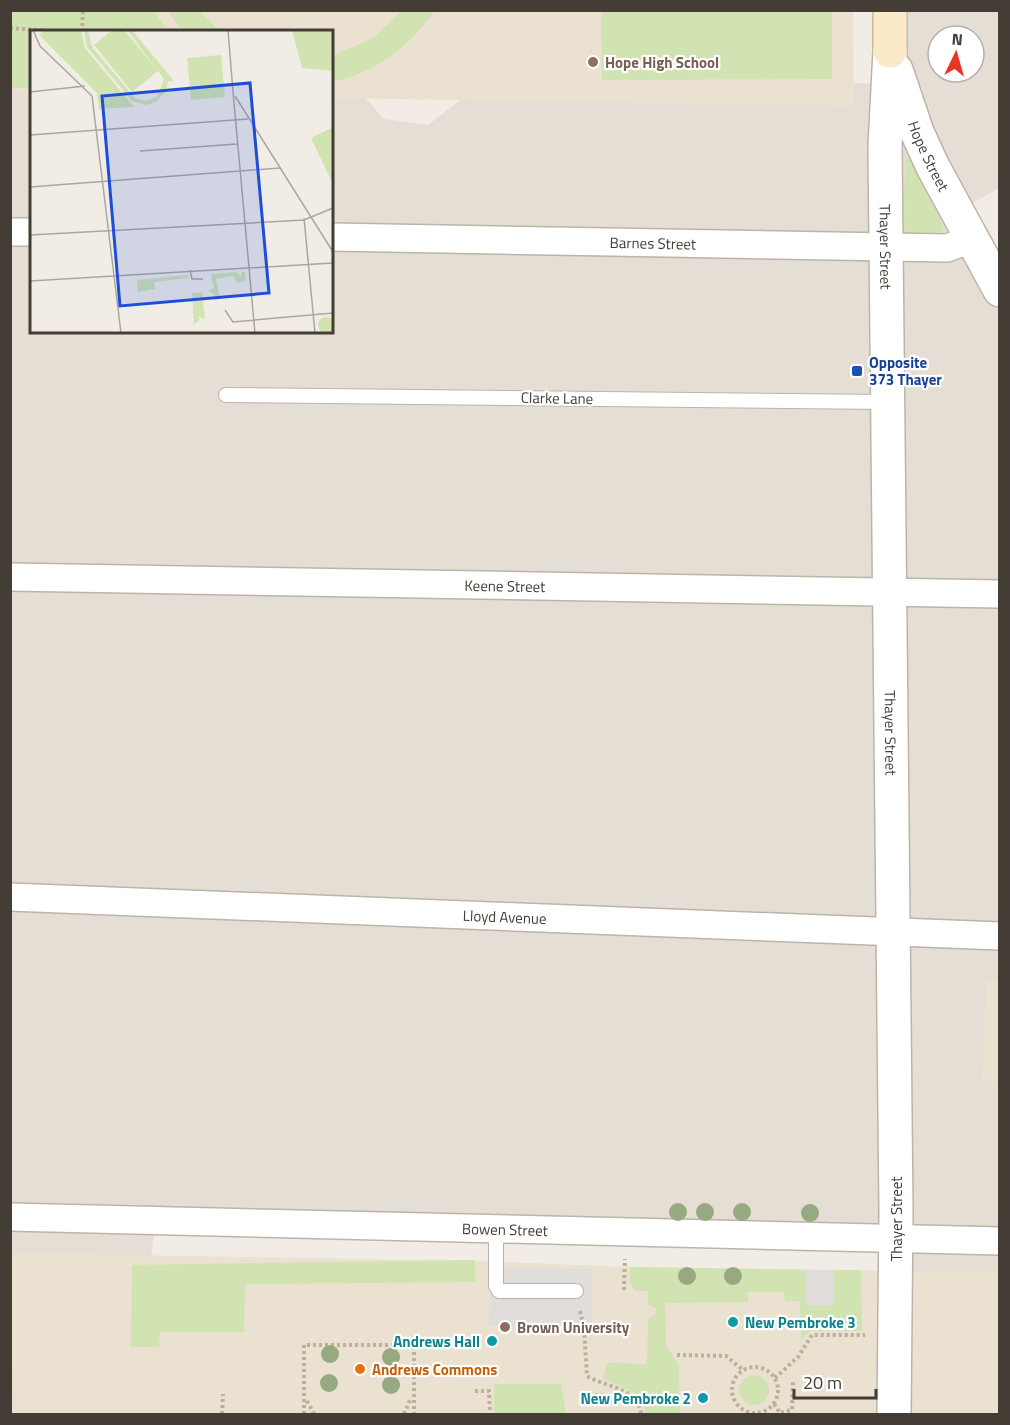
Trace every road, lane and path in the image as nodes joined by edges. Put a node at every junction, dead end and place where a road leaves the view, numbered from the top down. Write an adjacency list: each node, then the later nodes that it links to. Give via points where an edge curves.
1 (83, 10): 5 (path)
2 (890, 10): 6 (main road, Hope Street)
3 (10, 28): 4 (path)
4 (37, 30)
5 (82, 30)
6 (890, 51): 10 (street, Hope Street, via 917,132); 11 (street, Thayer Street, via 885,146)
7 (10, 232): 8 (street)
8 (30, 232)
9 (333, 237): 11 (street, Barnes Street)
10 (972, 239): 11 (street, Barnes Street, via 947,248); 12 (street, Hope Street)
11 (888, 245): 14 (street, Thayer Street)
12 (999, 290)
13 (226, 394): 14 (lane, Clarke Lane)
14 (888, 402): 16 (street, Thayer Street)
15 (10, 577): 16 (street, Keene Street)
16 (888, 592): 17 (street, Keene Street); 19 (street, Thayer Street)
17 (999, 594)
18 (10, 897): 19 (street, Lloyd Avenue)
19 (894, 930): 20 (street, Lloyd Avenue); 23 (street, Thayer Street)
20 (999, 936)
21 (10, 1217): 22 (street, Bowen Street)
22 (496, 1229): 23 (street, Bowen Street); 27 (lane, via 499,1291)
23 (896, 1238): 24 (street, Bowen Street); 48 (street, Thayer Street)
24 (999, 1241)
25 (625, 1258): 26 (path)
26 (624, 1290)
27 (576, 1291): 35 (path, via 584,1328 586,1376)
28 (869, 1335): 31 (path, via 812,1335 798,1357)
29 (677, 1355): 30 (path, via 726,1356)
30 (743, 1371): 31 (path, via 756,1367); 40 (path, via 732,1384 733,1399 743,1411)
31 (775, 1378): 38 (path, via 778,1393)
32 (793, 1380): 38 (path, via 792,1410 780,1413)
33 (475, 1391): 46 (path, via 489,1391)
34 (222, 1395): 41 (path)
35 (633, 1397): 39 (path, via 594,1395); 47 (path)
36 (410, 1400): 44 (path)
37 (307, 1401): 43 (path)
38 (774, 1403): 40 (path)
39 (594, 1406)
40 (767, 1413)
41 (222, 1414)
42 (304, 1414): 45 (path, via 303,1345 414,1345)
43 (314, 1414)
44 (404, 1414)
45 (414, 1414)
46 (490, 1414)
47 (641, 1414)
48 (894, 1414)

